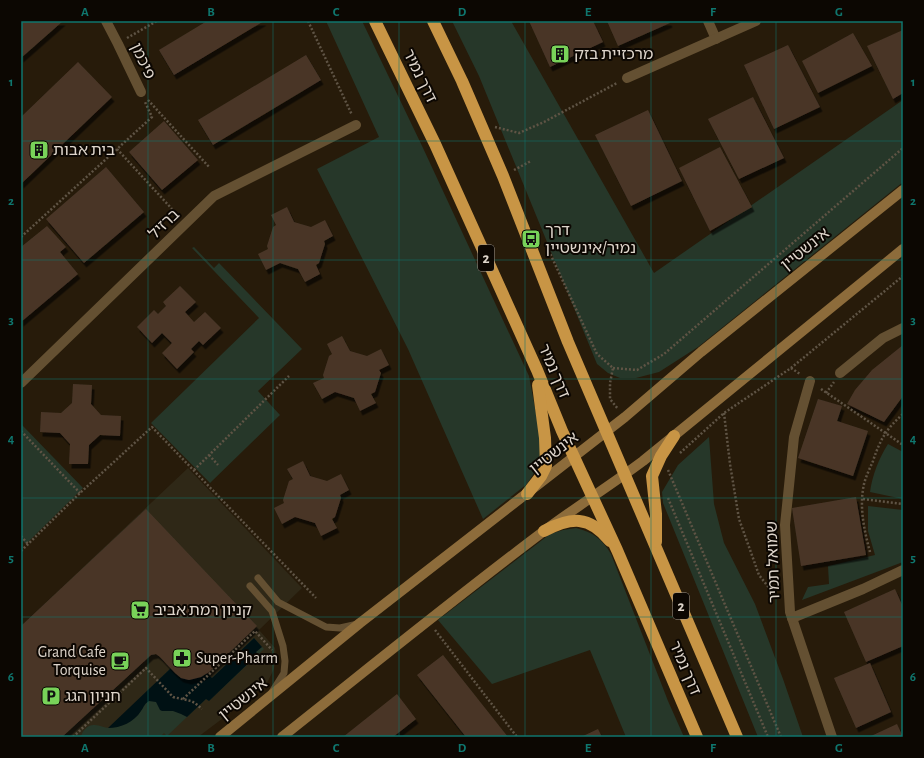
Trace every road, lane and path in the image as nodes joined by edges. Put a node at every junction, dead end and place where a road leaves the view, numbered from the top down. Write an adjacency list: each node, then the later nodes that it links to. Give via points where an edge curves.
1 (106, 21): 9 (street, פיכמן)
2 (157, 21): 9 (path)
3 (308, 21): 13 (path)
4 (375, 21): 27 (highway, דרך נמיר / 2, via 435,144)
5 (433, 21): 12 (highway, דרך נמיר / 2)
6 (708, 21): 8 (street)
7 (756, 21): 8 (street)
8 (716, 39): 10 (street)
9 (118, 44): 11 (street, פיכמן)
10 (627, 78): 12 (path, via 518,133)
11 (141, 92): 15 (path, via 152,117); 17 (path)
12 (480, 123): 18 (highway, דרך נמיר / 2)
13 (356, 125): 31 (street, ברזיל, via 214,196)
14 (903, 148): 25 (path, via 664,354 637,370)
15 (117, 149): 20 (path); 21 (path)
16 (531, 161): 18 (path)
17 (210, 168)
18 (503, 176): 37 (highway, דרך נמיר / 2)
19 (903, 190): 35 (street, אינשטיין, via 701,352)
20 (172, 209)
21 (21, 237)
22 (903, 249): 39 (street)
23 (903, 276): 26 (path)
24 (903, 328): 28 (street, via 883,338)
25 (613, 368)
26 (791, 368): 30 (path); 33 (path)
27 (536, 370): 42 (highway, דרך נמיר / 2); 49 (highway, via 546,466)
28 (840, 373)
29 (289, 376): 41 (path)
30 (810, 381): 38 (path); 68 (street, שמואל תמיר, via 794,437 785,525)
31 (21, 383)
32 (610, 383): 35 (path, via 610,399)
33 (724, 413): 43 (path); 67 (path, via 739,519 759,575)
34 (903, 414): 38 (path)
35 (625, 417): 37 (street, אינשטיין)
36 (21, 431): 48 (path)
37 (606, 432): 42 (street, אינשטיין); 47 (highway, דרך נמיר / 2)
38 (886, 433): 40 (path); 52 (path, via 879,443 869,470)
39 (674, 436): 47 (street); 59 (highway, via 652,476)
40 (903, 444)
41 (209, 455): 44 (path); 45 (path)
42 (574, 456): 49 (street, אינשטיין); 50 (highway, דרך נמיר / 2)
43 (676, 457)
44 (218, 465)
45 (194, 470): 48 (path, via 152,427); 66 (path)
46 (663, 471): 84 (path, via 667,467)
47 (624, 475): 50 (street); 59 (highway, דרך נמיר / 2)
48 (80, 493): 56 (path)
49 (527, 494): 70 (street, אינשטיין)
50 (593, 496): 54 (street); 60 (highway, דרך נמיר / 2)
51 (668, 497): 83 (path)
52 (863, 499): 53 (path); 62 (path, via 862,512)
53 (903, 504)
54 (544, 531): 60 (highway, via 566,522 581,520 597,528); 69 (street)
55 (21, 536): 56 (path)
56 (28, 544): 58 (path)
57 (21, 546): 58 (path)
58 (24, 548): 61 (path)
59 (656, 548): 82 (highway, דרך נמיר / 2)
60 (617, 550): 81 (highway, דרך נמיר / 2)
61 (21, 551)
62 (870, 552)
63 (903, 570): 68 (street)
64 (258, 578): 70 (lane, via 278,602 326,627 340,628)
65 (250, 586): 74 (lane, via 272,611 283,646 284,673)
66 (316, 598)
67 (779, 600)
68 (792, 618): 85 (street, שמואל תמיר)
69 (428, 621): 79 (street); 80 (path)
70 (360, 624): 74 (street, אינשטיין)
71 (272, 650): 75 (path, via 254,631)
72 (264, 658): 73 (path)
73 (278, 660)
74 (267, 698): 78 (street, אינשטיין)
75 (182, 699): 76 (path, via 191,701); 77 (path, via 173,696 146,668)
76 (202, 709)
77 (73, 737)
78 (220, 737)
79 (282, 737)
80 (517, 737)
81 (697, 737)
82 (737, 737)
83 (768, 737)
84 (781, 737)
85 (832, 737)

